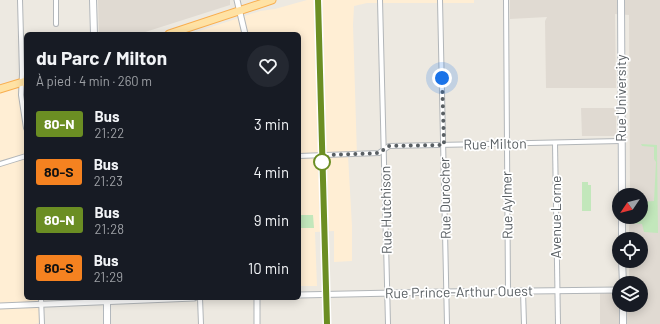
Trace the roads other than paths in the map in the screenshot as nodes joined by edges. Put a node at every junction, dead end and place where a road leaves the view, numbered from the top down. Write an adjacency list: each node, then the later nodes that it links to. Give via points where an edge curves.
1 (20, 0): 16 (street)
2 (56, 0): 12 (street)
3 (93, 0): 14 (main road)
4 (237, 0): 11 (street)
5 (272, 0): 11 (main road)
6 (318, 0): 24 (main road)
7 (380, 0): 23 (street, Rue Hutchison)
8 (440, 0): 22 (street, Rue Durocher)
9 (506, 0): 21 (street, Rue Aylmer)
10 (621, 0): 19 (main road, Rue University)
11 (240, 11): 13 (main road); 15 (street)
12 (56, 24)
13 (188, 31)
14 (94, 32)
15 (245, 32)
16 (24, 82): 17 (main road); 18 (street)
17 (0, 90)
18 (24, 114)
19 (621, 141): 20 (street, Rue Milton); 28 (main road, Rue University)
20 (555, 143): 21 (street, Rue Milton); 32 (street, Avenue Lorne)
21 (506, 144): 22 (street, Rue Milton); 30 (street, Rue Aylmer)
22 (444, 145): 23 (street, Rue Milton, via 389,146); 33 (street, Rue Durocher)
23 (384, 149): 24 (street, Rue Milton, via 379,153); 34 (street, Rue Hutchison)
24 (322, 155): 25 (street, Rue Milton); 35 (main road)
25 (301, 156)
26 (24, 157): 27 (street)
27 (0, 164)
28 (622, 188)
29 (612, 290): 32 (street, Rue Prince-Arthur Ouest)
30 (508, 291): 31 (street, Rue Prince-Arthur Ouest); 33 (street, Rue Prince-Arthur Ouest)
31 (523, 291): 32 (street, Rue Prince-Arthur Ouest); 51 (street)
32 (557, 291): 52 (street, Avenue Lorne)
33 (446, 292): 34 (street, Rue Prince-Arthur Ouest); 50 (street, Rue Durocher)
34 (387, 293): 35 (street, Rue Prince-Arthur Ouest); 49 (street, Rue Hutchison)
35 (326, 294): 36 (street, Rue Prince-Arthur Ouest); 48 (main road)
36 (301, 295)
37 (41, 300): 41 (street)
38 (107, 300): 41 (street); 45 (main road)
39 (200, 300): 46 (street)
40 (257, 300): 47 (street)
41 (42, 304): 42 (street); 44 (street)
42 (0, 306)
43 (623, 312): 53 (main road)
44 (42, 324)
45 (108, 324)
46 (201, 324)
47 (257, 324)
48 (327, 324)
49 (388, 324)
50 (447, 324)
51 (524, 324)
52 (558, 324)
53 (623, 324)

